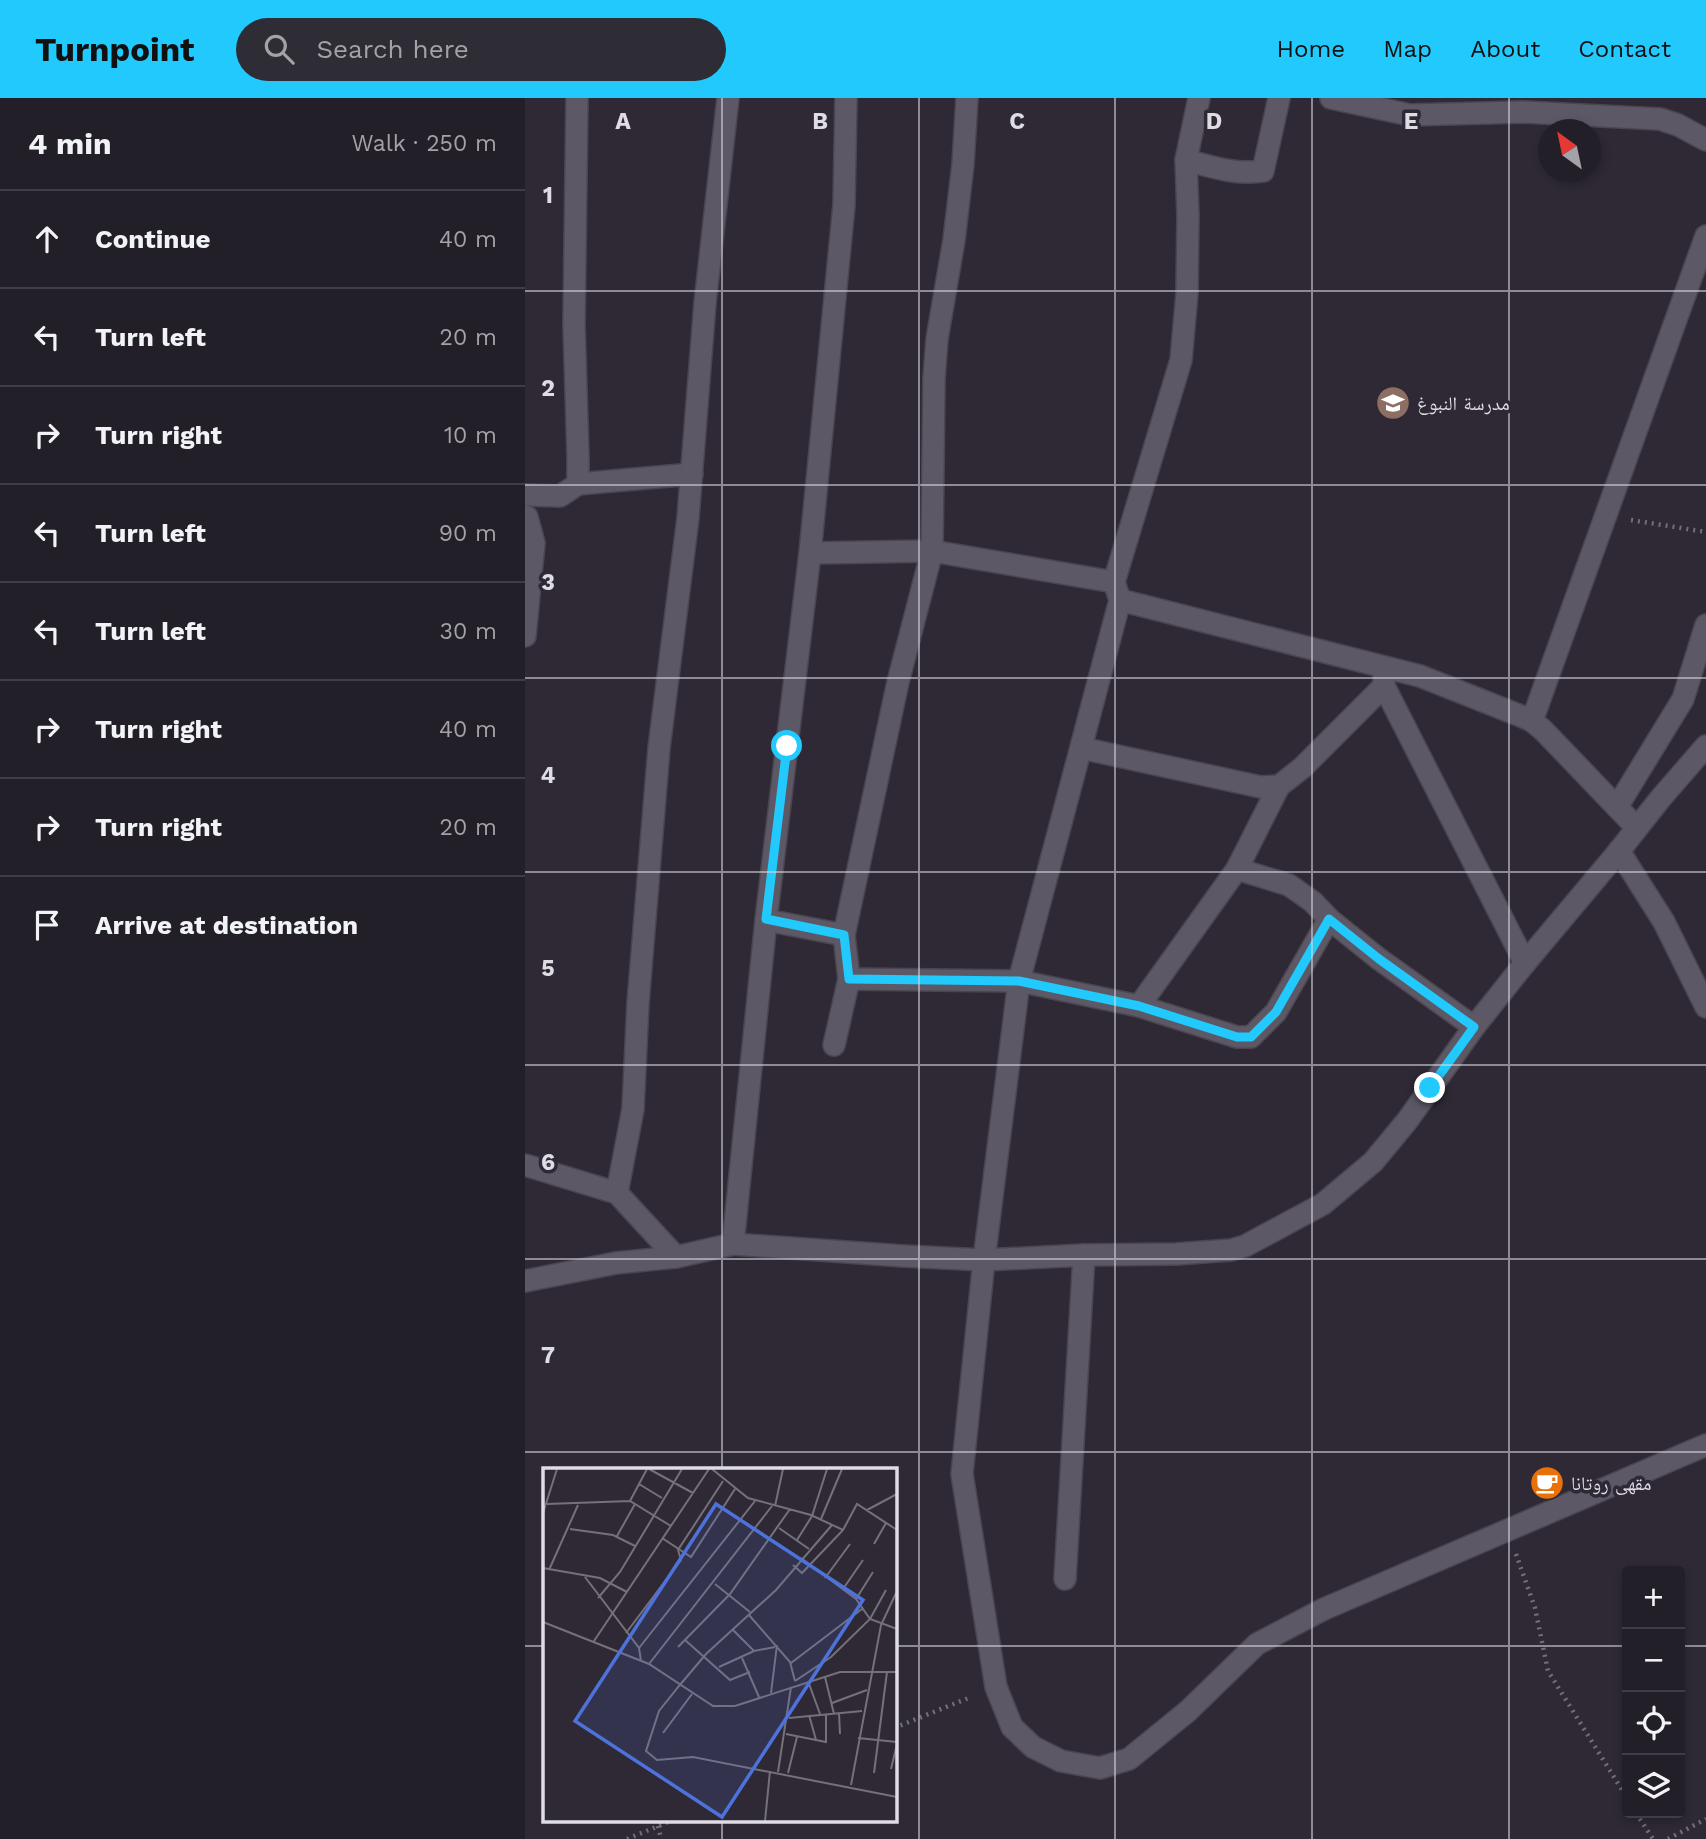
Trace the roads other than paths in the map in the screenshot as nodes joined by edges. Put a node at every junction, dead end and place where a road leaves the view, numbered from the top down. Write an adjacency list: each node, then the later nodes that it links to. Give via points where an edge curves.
1 (577, 98): 15 (street)
2 (728, 98): 14 (street)
3 (846, 98): 19 (street, via 843,205)
4 (967, 98): 18 (street, via 954,240 937,339)
5 (1199, 98): 12 (street)
6 (1279, 98): 12 (street, via 1263,171 1223,170)
7 (1331, 98): 8 (street)
8 (1410, 106): 9 (street, via 1521,112)
9 (1552, 106): 10 (street)
10 (1660, 108): 11 (street, via 1678,125)
11 (1706, 139)
12 (1186, 160): 20 (street, via 1187,280 1181,360)
13 (1706, 236): 24 (street)
14 (692, 474): 15 (street); 43 (street, via 659,748 633,1109)
15 (577, 484): 16 (street, via 560,496)
16 (525, 495)
17 (525, 516): 22 (street, via 534,542)
18 (932, 551): 19 (street); 20 (street); 34 (street, via 898,682)
19 (810, 553): 32 (street)
20 (1117, 591): 23 (street, via 1310,647); 25 (street)
21 (1706, 625): 28 (street, via 1683,699)
22 (525, 636)
23 (1384, 677): 24 (street, via 1420,676); 27 (street, via 1302,768); 35 (street)
24 (1532, 721): 28 (street)
25 (1081, 748): 27 (street, via 1261,787); 37 (street)
26 (1702, 759): 29 (street)
27 (1279, 786): 31 (street)
28 (1617, 807): 29 (street)
29 (1636, 827): 30 (street)
30 (1619, 851): 35 (street); 39 (street, via 1664,922)
31 (1237, 869): 33 (street, via 1289,885); 38 (street)
32 (766, 919): 34 (street); 44 (street)
33 (1329, 919): 38 (street, via 1276,1012 1251,1037 1237,1037); 40 (street)
34 (844, 935): 36 (street)
35 (1525, 962): 40 (street)
36 (849, 979): 37 (street); 41 (street)
37 (1019, 981): 38 (street); 47 (street)
38 (1139, 1006)
39 (1706, 1007)
40 (1474, 1027): 45 (street, via 1373,1162 1323,1204 1231,1250)
41 (834, 1045)
42 (525, 1164): 43 (street)
43 (617, 1193): 46 (street)
44 (733, 1244): 46 (street); 47 (street)
45 (1084, 1255): 47 (street); 50 (street)
46 (676, 1257): 48 (street)
47 (984, 1259): 49 (street, via 961,1474 996,1687 1012,1727 1033,1747 1061,1761 1100,1768 1129,1759 1188,1711 1257,1644 1324,1609)
48 (525, 1281)
49 (1706, 1446)
50 (1065, 1579)

